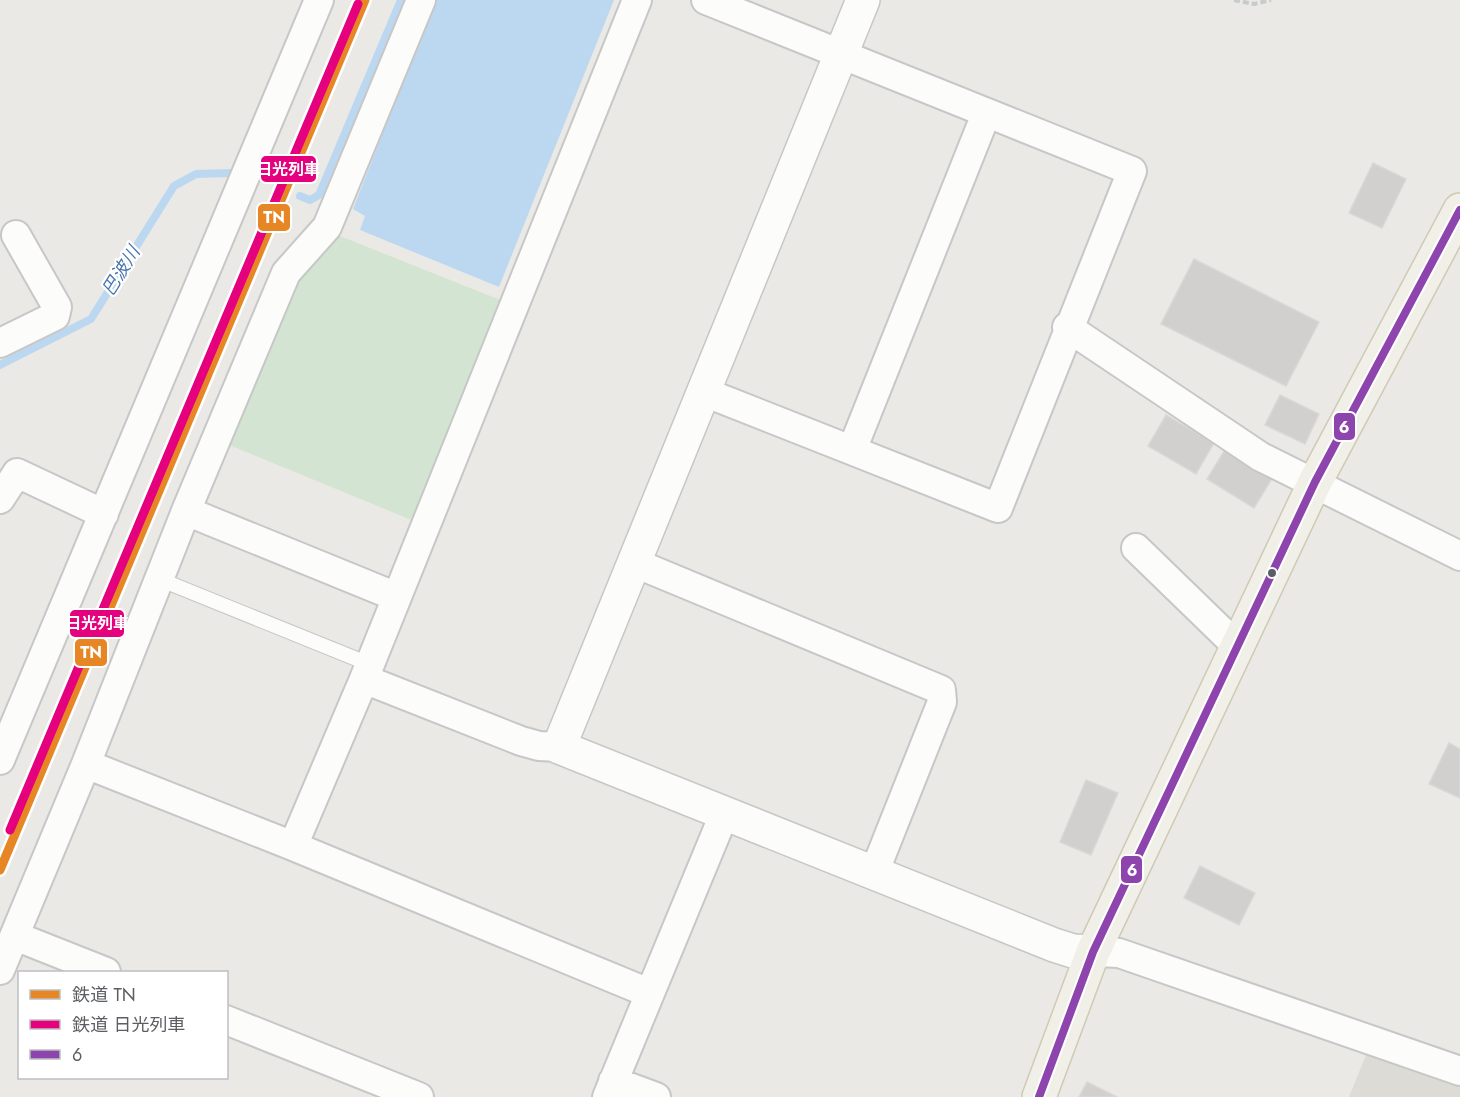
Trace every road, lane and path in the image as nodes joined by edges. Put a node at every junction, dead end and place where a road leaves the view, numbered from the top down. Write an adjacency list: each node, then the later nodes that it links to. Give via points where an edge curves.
1 (319, 0): 20 (street)
2 (421, 0): 19 (street, via 327,227 286,273)
3 (637, 0): 25 (street)
4 (706, 0): 8 (street)
5 (863, 0): 8 (street)
6 (1234, 0): 7 (path, via 1254,4)
7 (1271, 0)
8 (841, 55): 9 (street); 14 (street)
9 (986, 114): 12 (street, via 1132,171); 15 (street)
10 (1460, 210): 17 (main road)
11 (16, 235): 13 (street, via 57,307 55,316)
12 (1068, 327): 15 (street, via 998,508); 17 (street, via 1261,457)
13 (0, 343)
14 (704, 392): 15 (street); 23 (street)
15 (852, 450)
16 (9, 463): 18 (street); 20 (street)
17 (1315, 482): 22 (street); 26 (main road)
18 (0, 499)
19 (186, 511): 24 (street); 25 (street)
20 (104, 514): 29 (street)
21 (1136, 548): 26 (street)
22 (1460, 556)
23 (634, 563): 28 (street); 33 (street, via 941,690 942,702)
24 (159, 579): 27 (lane); 30 (street)
25 (397, 597): 27 (street)
26 (1238, 648): 35 (main road)
27 (367, 671): 28 (street, via 521,741); 32 (street)
28 (559, 747): 31 (street)
29 (0, 760)
30 (86, 764): 32 (street); 34 (street)
31 (725, 812): 33 (street); 38 (street)
32 (293, 846): 38 (street)
33 (874, 873): 35 (street, via 1054,945)
34 (15, 936): 36 (street); 37 (street)
35 (1093, 952): 40 (street, via 1119,953); 44 (main road)
36 (0, 970)
37 (103, 971)
38 (649, 993): 41 (street)
39 (228, 1021): 42 (street)
40 (1460, 1071)
41 (610, 1089): 43 (street)
42 (419, 1097)
43 (656, 1097)
44 (1039, 1097)

